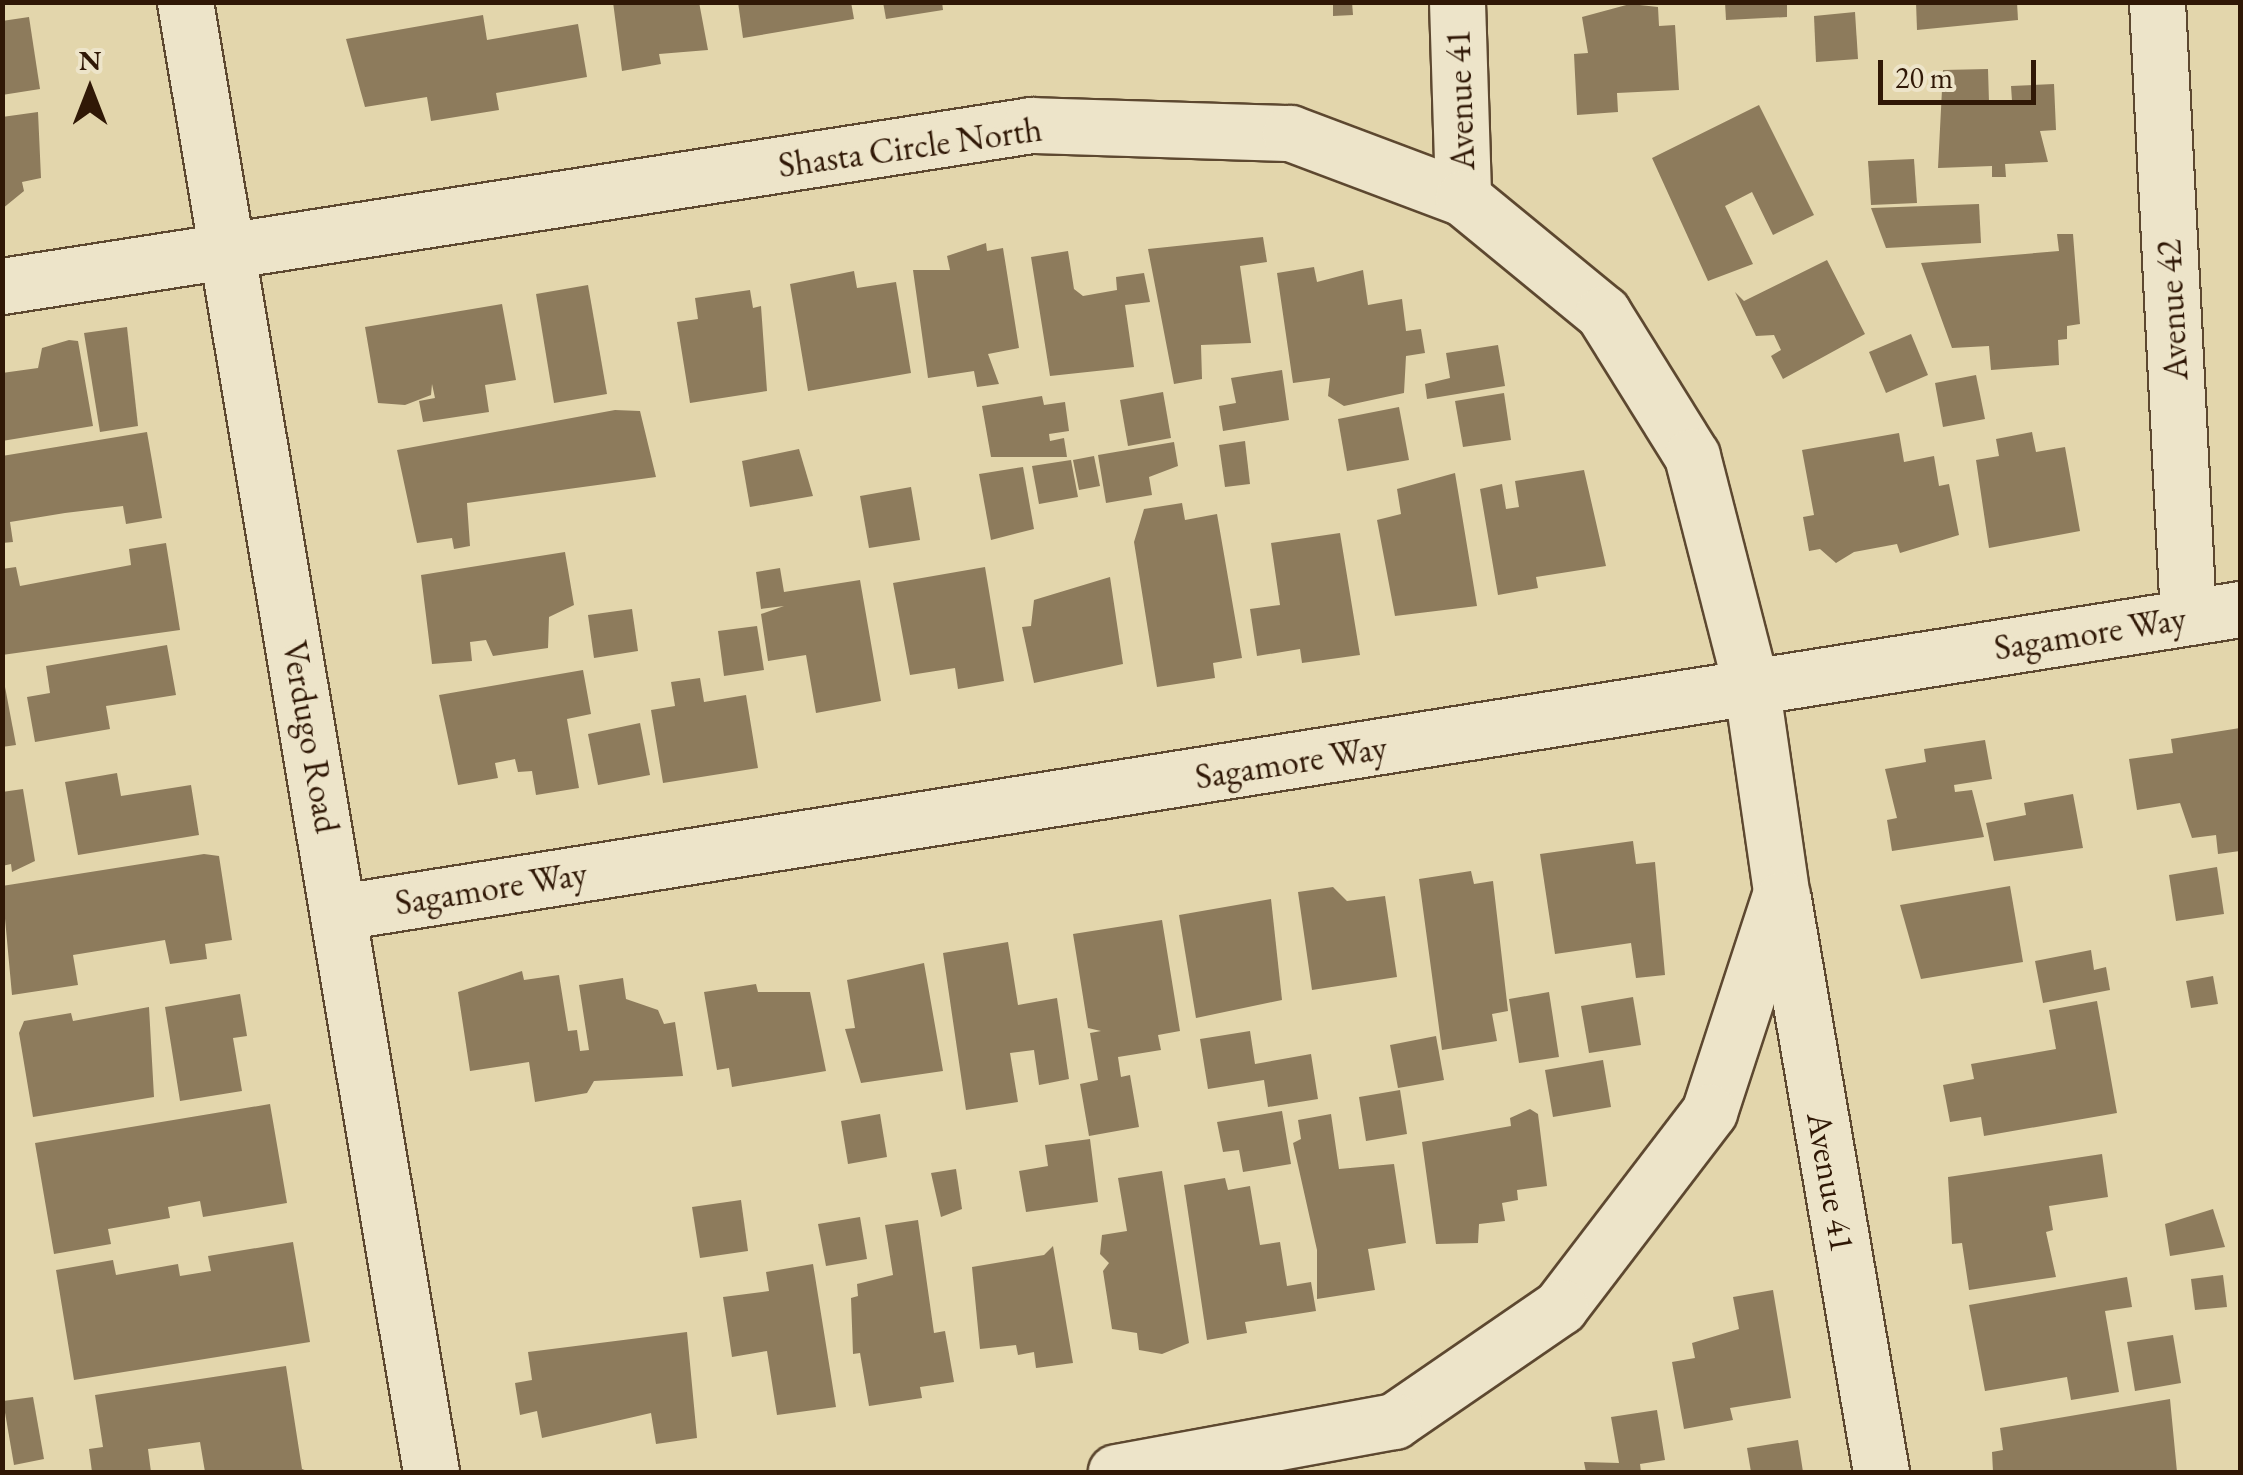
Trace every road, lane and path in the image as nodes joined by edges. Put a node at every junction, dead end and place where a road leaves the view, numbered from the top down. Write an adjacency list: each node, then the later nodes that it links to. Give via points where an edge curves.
1 (185, 2): 5 (street, Verdugo Road)
2 (1458, 2): 4 (street, Avenue 41)
3 (2157, 2): 8 (street, Avenue 42)
4 (1463, 198): 5 (street, Shasta Circle North, via 1290,133 1031,125); 9 (street, Shasta Circle North, via 1603,314 1692,456)
5 (229, 254): 6 (street, Shasta Circle North); 11 (street, Verdugo Road)
6 (2, 286)
7 (2240, 609): 8 (street, Sagamore Way)
8 (2188, 617): 9 (street, Sagamore Way)
9 (1752, 690): 10 (street, Avenue 41); 11 (street, Sagamore Way)
10 (1782, 892): 12 (street, via 1709,1112 1560,1306 1394,1421); 15 (street, Avenue 41)
11 (340, 912): 13 (street, Verdugo Road)
12 (1186, 1467): 14 (street)
13 (430, 1472)
14 (1116, 1472)
15 (1881, 1472)

